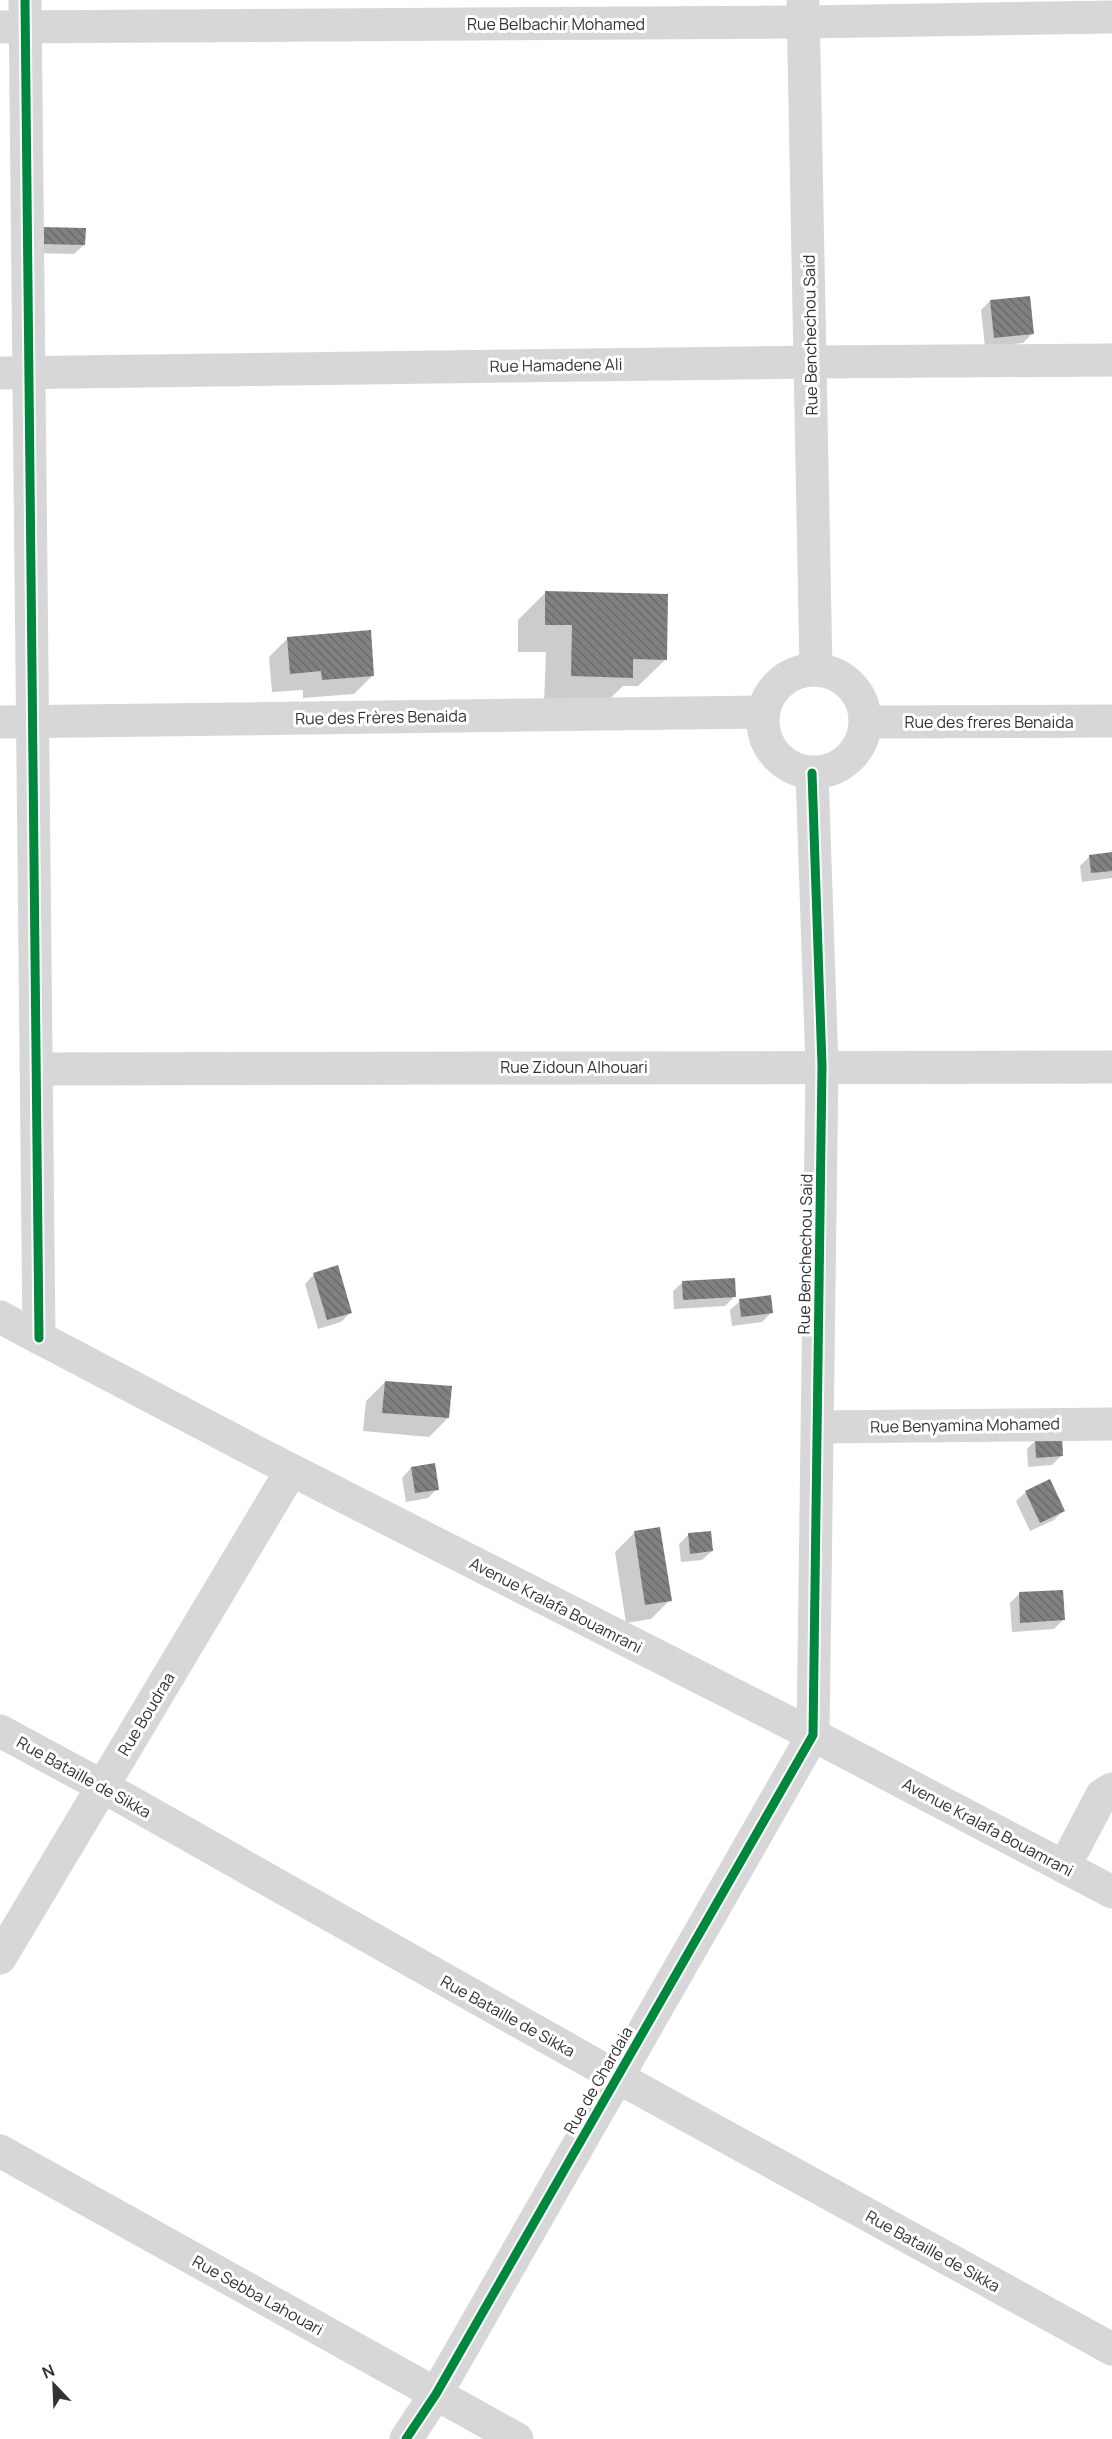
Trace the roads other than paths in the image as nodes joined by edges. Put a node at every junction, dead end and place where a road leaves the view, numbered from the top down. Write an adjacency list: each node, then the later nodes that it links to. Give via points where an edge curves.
1 (803, 11): 2 (street, Rue Belbachir Mohamed); 3 (street, Rue Belbachir Mohamed); 5 (street, Rue Benchechou Said)
2 (1112, 17)
3 (17, 18): 6 (street)
4 (1112, 360): 5 (street, Rue Hamadene Ali)
5 (811, 362): 6 (street, Rue Hamadene Ali); 7 (street, Rue Benchechou Said)
6 (14, 373): 9 (street)
7 (816, 670): 8 (street, via 787,677 772,691); 11 (street, via 846,680 862,701)
8 (763, 712): 9 (street, Rue des Frères Benaida); 13 (street, via 764,736 776,757 791,768)
9 (33, 721): 10 (street, Rue des Frères Benaida); 16 (street)
10 (0, 722)
11 (866, 722): 12 (street, Rue des freres Benaida); 13 (street, via 860,746 848,760 833,769)
12 (1112, 722)
13 (812, 773): 14 (street, Rue Benchechou Said)
14 (822, 1066): 15 (street, Rue Zidoun Alhouari); 16 (street, Rue Zidoun Alhouari); 20 (street, Rue Benchechou Said)
15 (1112, 1067)
16 (36, 1069): 18 (street)
17 (0, 1317): 18 (street, Avenue Kralafa Bouamrani)
18 (39, 1338): 21 (street, Avenue Kralafa Bouamrani)
19 (1112, 1424): 20 (street, Rue Benyamina Mohamed)
20 (818, 1427): 23 (street, Rue Benchechou Said)
21 (291, 1471): 23 (street, Avenue Kralafa Bouamrani); 24 (street, Rue Boudraa)
22 (0, 1731): 24 (street, Rue Bataille de Sikka)
23 (813, 1735): 26 (street, Avenue Kralafa Bouamrani); 29 (street, Rue de Ghardaia)
24 (102, 1786): 28 (street, Rue Boudraa); 29 (street, Rue Bataille de Sikka)
25 (1112, 1789): 26 (street, via 1102,1795)
26 (1064, 1867): 27 (street, Avenue Kralafa Bouamrani)
27 (1112, 1892)
28 (0, 1958)
29 (617, 2077): 31 (street, Rue Bataille de Sikka); 32 (street, Rue de Ghardaia)
30 (0, 2151): 32 (street, Rue Sebba Lahouari)
31 (1112, 2349)
32 (436, 2394): 33 (street, Rue de Ghardaia); 34 (street, Rue Sebba Lahouari)
33 (406, 2439)
34 (517, 2439)

